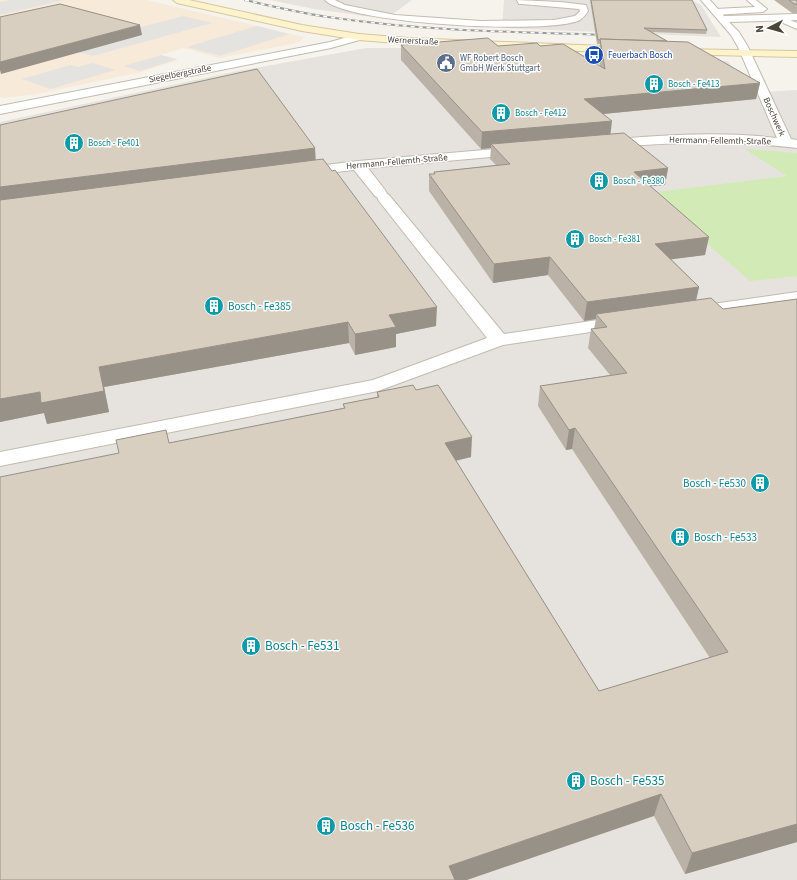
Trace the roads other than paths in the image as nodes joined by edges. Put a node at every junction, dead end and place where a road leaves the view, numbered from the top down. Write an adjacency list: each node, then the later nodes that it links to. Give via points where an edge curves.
1 (177, 0): 10 (main road, Wernerstraße, via 302,28)
2 (329, 0): 3 (lane, via 342,6 395,18 481,24 554,23 578,18 584,12 582,7)
3 (522, 0)
4 (704, 0): 6 (street, Boschwerk)
5 (751, 0): 6 (lane, via 763,9)
6 (718, 15): 8 (street); 13 (street, Boschwerk, via 735,34)
7 (797, 17): 8 (street)
8 (778, 18): 9 (lane)
9 (797, 26)
10 (360, 37): 11 (main road, Wernerstraße); 15 (street, Siegelbergstraße, via 331,45)
11 (640, 51)
12 (671, 52): 13 (main road)
13 (746, 53): 14 (main road); 16 (street, Boschwerk, via 763,92)
14 (797, 54)
15 (3, 107)
16 (791, 143): 17 (street, Herrmann-Fellemth-Straße, via 706,139)
17 (588, 145)
18 (532, 150): 19 (street, Herrmann-Fellemth-Straße)
19 (358, 165): 20 (street, Herrmann-Fellemth-Straße); 24 (street)
20 (289, 174)
21 (797, 298): 22 (street)
22 (671, 315)
23 (640, 320): 24 (street)
24 (499, 340): 25 (street, via 378,385)
25 (0, 458)

